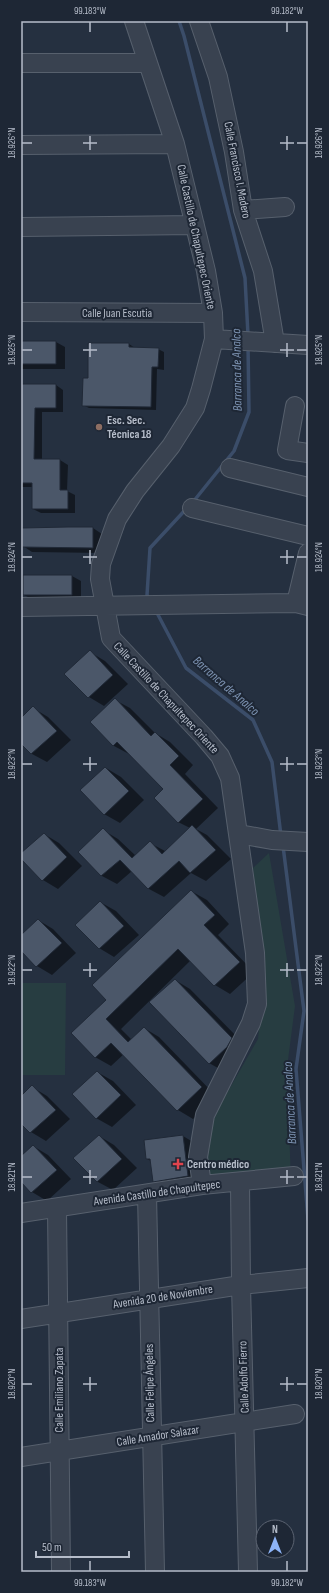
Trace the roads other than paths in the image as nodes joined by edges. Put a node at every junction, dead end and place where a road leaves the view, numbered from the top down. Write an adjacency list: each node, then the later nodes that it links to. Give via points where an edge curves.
1 (134, 21): 4 (street, Calle Castillo de Chapultepec Oriente)
2 (199, 21): 8 (street, Calle Francisco I. Madero, via 218,77)
3 (21, 63): 4 (street)
4 (147, 63): 5 (street, Calle Castillo de Chapultepec Oriente)
5 (176, 144): 6 (street); 9 (street, Calle Castillo de Chapultepec Oriente)
6 (21, 145)
7 (285, 206): 8 (street)
8 (243, 210): 14 (street, Calle Francisco I. Madero, via 263,271)
9 (195, 225): 10 (street); 12 (street, Calle Castillo de Chapultepec Oriente)
10 (21, 226)
11 (21, 312): 12 (street, Calle Juan Escutia)
12 (213, 313): 13 (street, Calle Castillo de Chapultepec Oriente)
13 (214, 339): 14 (street); 24 (street, Calle Castillo de Chapultepec Oriente, via 195,408 171,446 135,491 117,519 101,564 100,579)
14 (267, 343): 15 (street)
15 (308, 345)
16 (295, 406): 17 (street, via 287,450)
17 (308, 453)
18 (230, 468): 19 (street)
19 (308, 487)
20 (192, 508): 21 (street)
21 (308, 536)
22 (308, 553): 23 (street)
23 (302, 605): 24 (street)
24 (105, 606): 25 (street); 26 (street, Calle Castillo de Chapultepec Oriente, via 110,638 220,756 230,778)
25 (21, 607)
26 (239, 834): 27 (street); 30 (street, Calle Castillo de Chapultepec Oriente, via 255,953 256,1004 251,1023 205,1115 198,1157)
27 (303, 842)
28 (294, 1176): 29 (street, Avenida Castillo de Chapultepec)
29 (240, 1182): 30 (street, Avenida Castillo de Chapultepec); 35 (street, Calle Adolfo Fierro)
30 (202, 1185): 31 (street, Avenida Castillo de Chapultepec)
31 (146, 1194): 32 (street, Avenida Castillo de Chapultepec); 36 (street, Calle Felipe Ángeles)
32 (57, 1208): 33 (street, Avenida Castillo de Chapultepec); 37 (street, Calle Emiliano Zapata)
33 (21, 1213)
34 (307, 1278): 35 (street, Avenida 20 de Noviembre)
35 (241, 1284): 36 (street, Avenida 20 de Noviembre); 40 (street, Calle Adolfo Fierro)
36 (149, 1299): 37 (street, Avenida 20 de Noviembre); 41 (street, Calle Felipe Ángeles)
37 (58, 1313): 38 (street, Avenida 20 de Noviembre); 42 (street, Calle Emiliano Zapata)
38 (21, 1319)
39 (295, 1414): 40 (street, Calle Amador Salazar)
40 (245, 1422): 41 (street, Calle Amador Salazar); 46 (street, Calle Adolfo Fierro)
41 (151, 1437): 42 (street, Calle Amador Salazar); 45 (street, Calle Felipe Ángeles)
42 (59, 1451): 43 (street, Calle Amador Salazar); 44 (street, Calle Emiliano Zapata)
43 (21, 1457)
44 (62, 1572)
45 (155, 1572)
46 (248, 1572)

